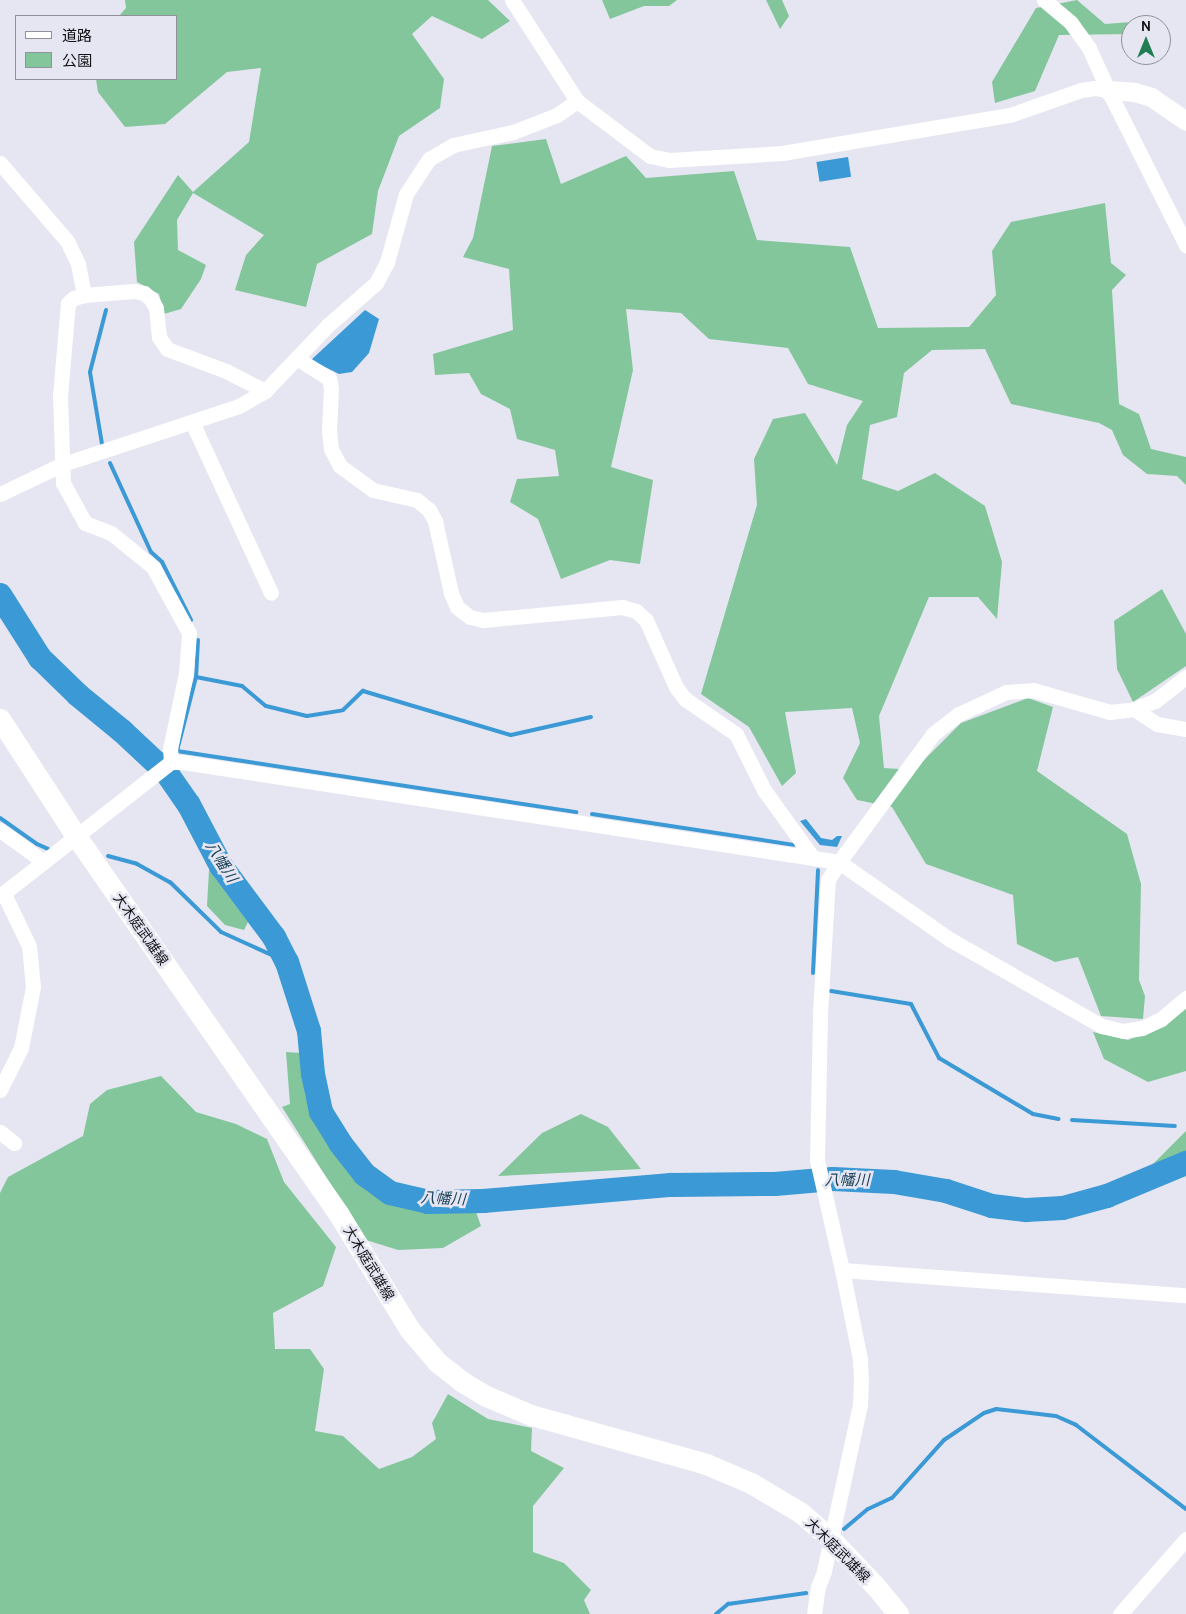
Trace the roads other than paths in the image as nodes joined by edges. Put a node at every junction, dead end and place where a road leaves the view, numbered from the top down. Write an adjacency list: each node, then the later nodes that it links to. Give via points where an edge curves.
1 (512, 0): 4 (street)
2 (1044, 0): 3 (street, via 1071,23 1089,48)
3 (1108, 90): 4 (street, via 1081,90 1010,114 782,153 669,160 650,156); 5 (street, via 1134,92 1150,98); 7 (street)
4 (577, 101): 9 (street, via 549,118 514,132 454,145 429,159 406,194 387,262 376,283 328,325)
5 (1186, 121)
6 (0, 163): 8 (street, via 67,241 78,264)
7 (1186, 245)
8 (84, 295): 10 (street, via 144,293 156,308 159,337 168,350 226,371); 12 (street, via 68,303 60,396)
9 (298, 359): 10 (street); 22 (street, via 328,378 331,388 331,449 340,466 374,490 417,500 429,510 435,521 451,594 457,607 470,617 483,620 622,607 636,611 646,620 676,687 685,699 736,734 764,790)
10 (265, 391): 11 (street, via 239,406)
11 (192, 422): 12 (street); 14 (street)
12 (63, 464): 13 (street); 19 (street, via 63,483 84,523 111,533 154,567 188,633 186,673 170,750)
13 (0, 494)
14 (271, 593)
15 (1186, 677): 16 (street, via 1155,701)
16 (1134, 709): 18 (street, via 1157,724); 24 (street, via 1110,712 1033,690 1006,692 959,714 933,734)
17 (0, 719): 21 (main road, 大木庭武雄線)
18 (1186, 729)
19 (171, 762): 21 (street); 22 (street)
20 (0, 830): 23 (street)
21 (76, 836): 23 (street); 32 (main road, 大木庭武雄線, via 338,1213 410,1330 437,1362 486,1396 531,1415 706,1464 751,1482 801,1513)
22 (812, 858): 24 (street)
23 (44, 862): 25 (street)
24 (839, 862): 26 (street, via 951,940 1102,1026 1124,1031 1142,1028 1161,1019); 30 (street, via 828,880 820,1013 817,1160)
25 (2, 895): 27 (street, via 29,946 33,987 22,1048)
26 (1186, 998)
27 (0, 1090)
28 (0, 1132): 29 (street)
29 (14, 1143)
30 (842, 1270): 31 (street); 32 (street, via 860,1359 860,1405)
31 (1186, 1295)
32 (829, 1537): 34 (street); 35 (main road, 大木庭武雄線)
33 (1186, 1540): 36 (street)
34 (814, 1614)
35 (898, 1614)
36 (1120, 1614)

